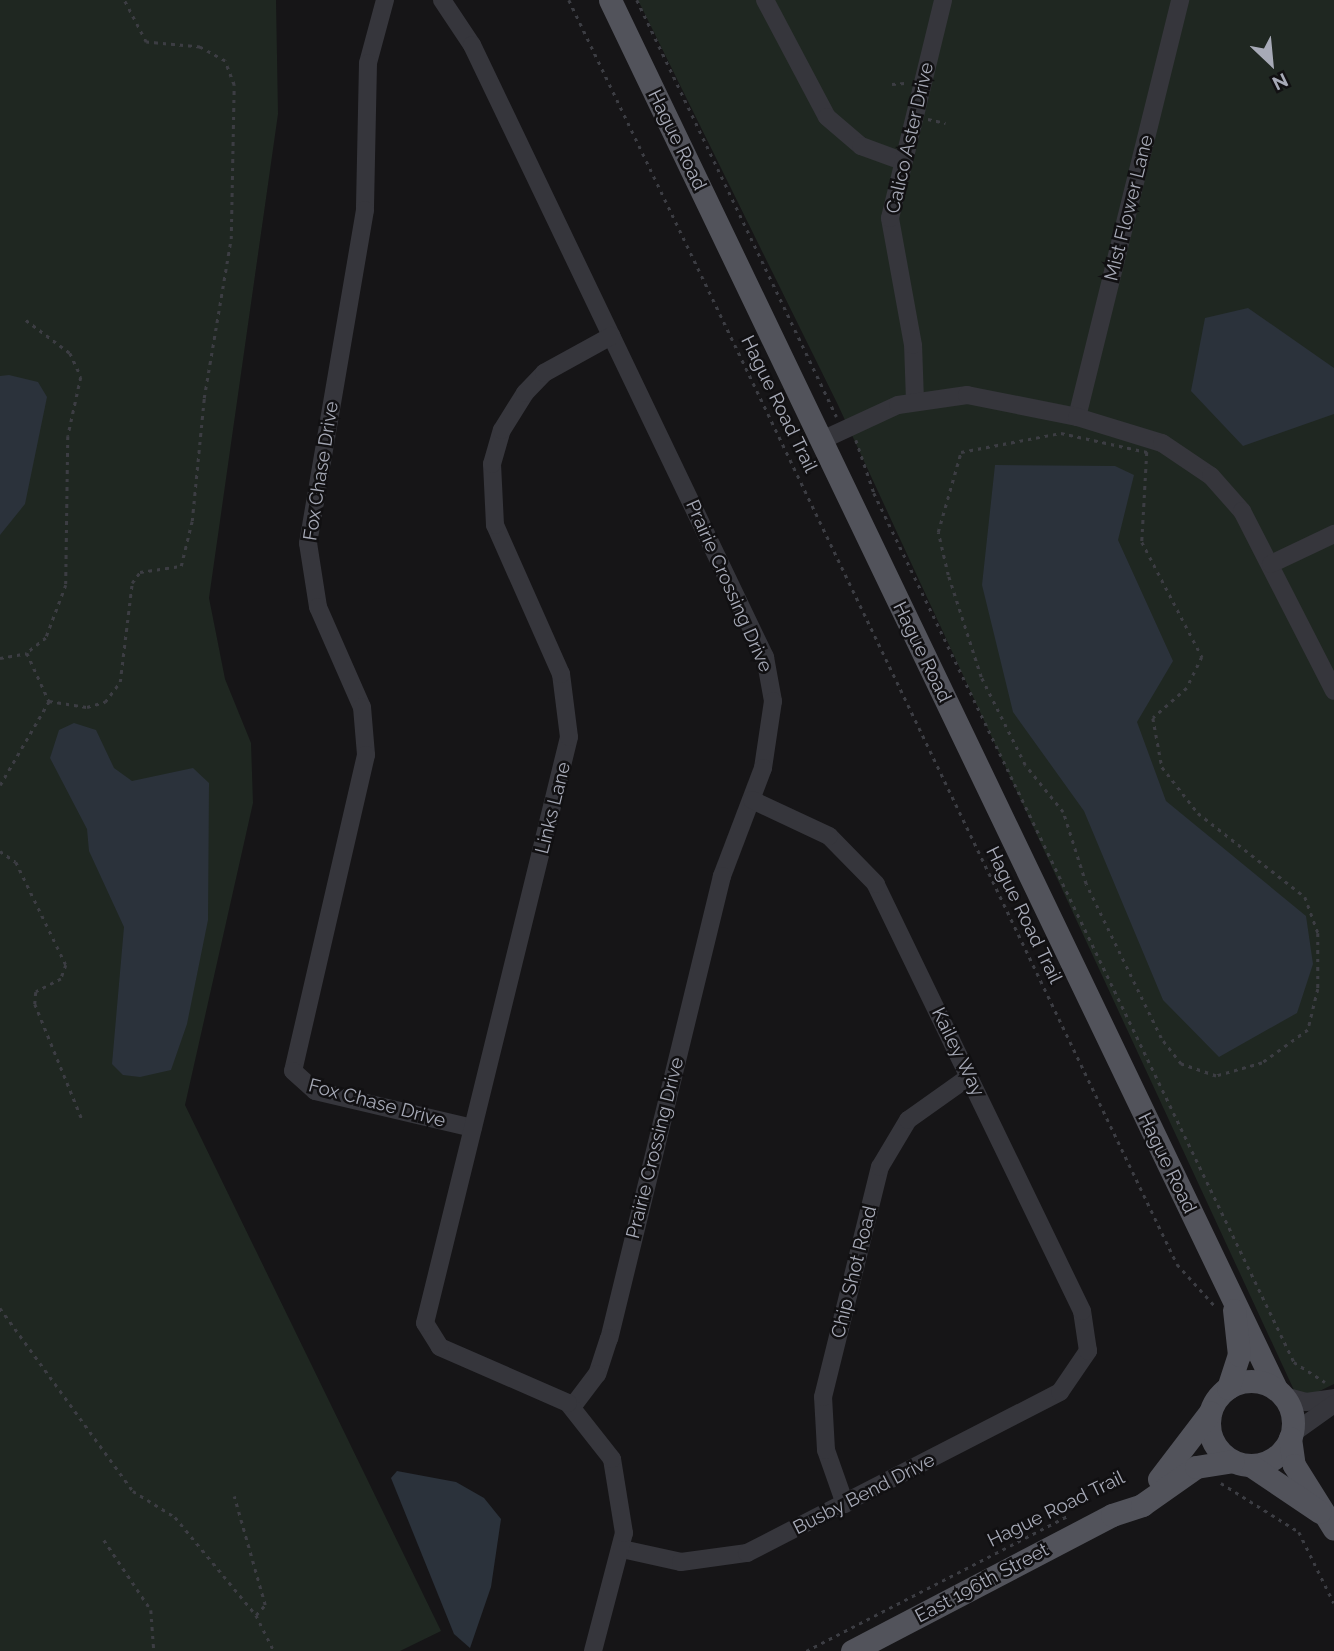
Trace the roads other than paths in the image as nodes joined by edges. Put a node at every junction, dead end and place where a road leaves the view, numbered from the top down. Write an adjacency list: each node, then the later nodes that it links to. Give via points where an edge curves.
1 (385, 0): 17 (street, Fox Chase Drive, via 368,63 367,198 308,543 318,607 362,707 366,755 293,1071 316,1091)
2 (442, 0): 8 (street, Prairie Crossing Drive, via 472,45)
3 (610, 0): 11 (main road, Hague Road)
4 (765, 0): 7 (street, via 827,117 861,146)
5 (943, 0): 7 (street, Calico Aster Drive)
6 (1181, 0): 10 (street, Mist Flower Lane)
7 (902, 161): 9 (street, Calico Aster Drive, via 890,233 909,318)
8 (611, 336): 15 (street, Prairie Crossing Drive, via 765,657 772,722); 17 (street, Links Lane, via 544,373 525,393 502,430 492,464 495,525 561,674 569,737)
9 (915, 401): 10 (street, via 967,395); 11 (street)
10 (1077, 417): 13 (street, via 1139,433 1196,464 1242,511)
11 (820, 441): 18 (main road, Hague Road)
12 (1334, 534): 13 (street)
13 (1271, 564): 14 (street)
14 (1334, 691)
15 (752, 800): 16 (street, Kailey Way, via 829,836 868,871); 24 (street, Prairie Crossing Drive, via 722,876 606,1349 597,1374)
16 (970, 1076): 19 (street, Kailey Way, via 1082,1311 1088,1337); 28 (street, Chip Shot Road, via 908,1120 880,1167 823,1397 826,1450)
17 (473, 1129): 24 (street, Links Lane, via 425,1323 429,1336)
18 (1227, 1308): 20 (main road, Hague Road, via 1239,1355); 21 (main road, Hague Road)
19 (1084, 1363): 28 (street, Busby Bend Drive, via 1060,1392)
20 (1228, 1388): 21 (main road, via 1247,1381); 25 (main road)
21 (1280, 1392): 22 (street); 26 (main road, via 1292,1414)
22 (1334, 1398)
23 (1334, 1404): 26 (street)
24 (572, 1407): 31 (street, via 603,1444 618,1475)
25 (1210, 1412): 27 (main road, via 1214,1442); 29 (main road, East 196th Street, via 1166,1473)
26 (1291, 1436): 27 (main road, via 1275,1457); 30 (main road, via 1294,1465)
27 (1241, 1463): 29 (main road, East 196th Street, via 1196,1467 1142,1506); 30 (main road)
28 (845, 1504): 31 (street, Busby Bend Drive, via 719,1561 681,1562)
29 (1112, 1515): 33 (main road, East 196th Street)
30 (1327, 1520)
31 (622, 1549): 32 (street)
32 (593, 1651)
33 (852, 1651)

